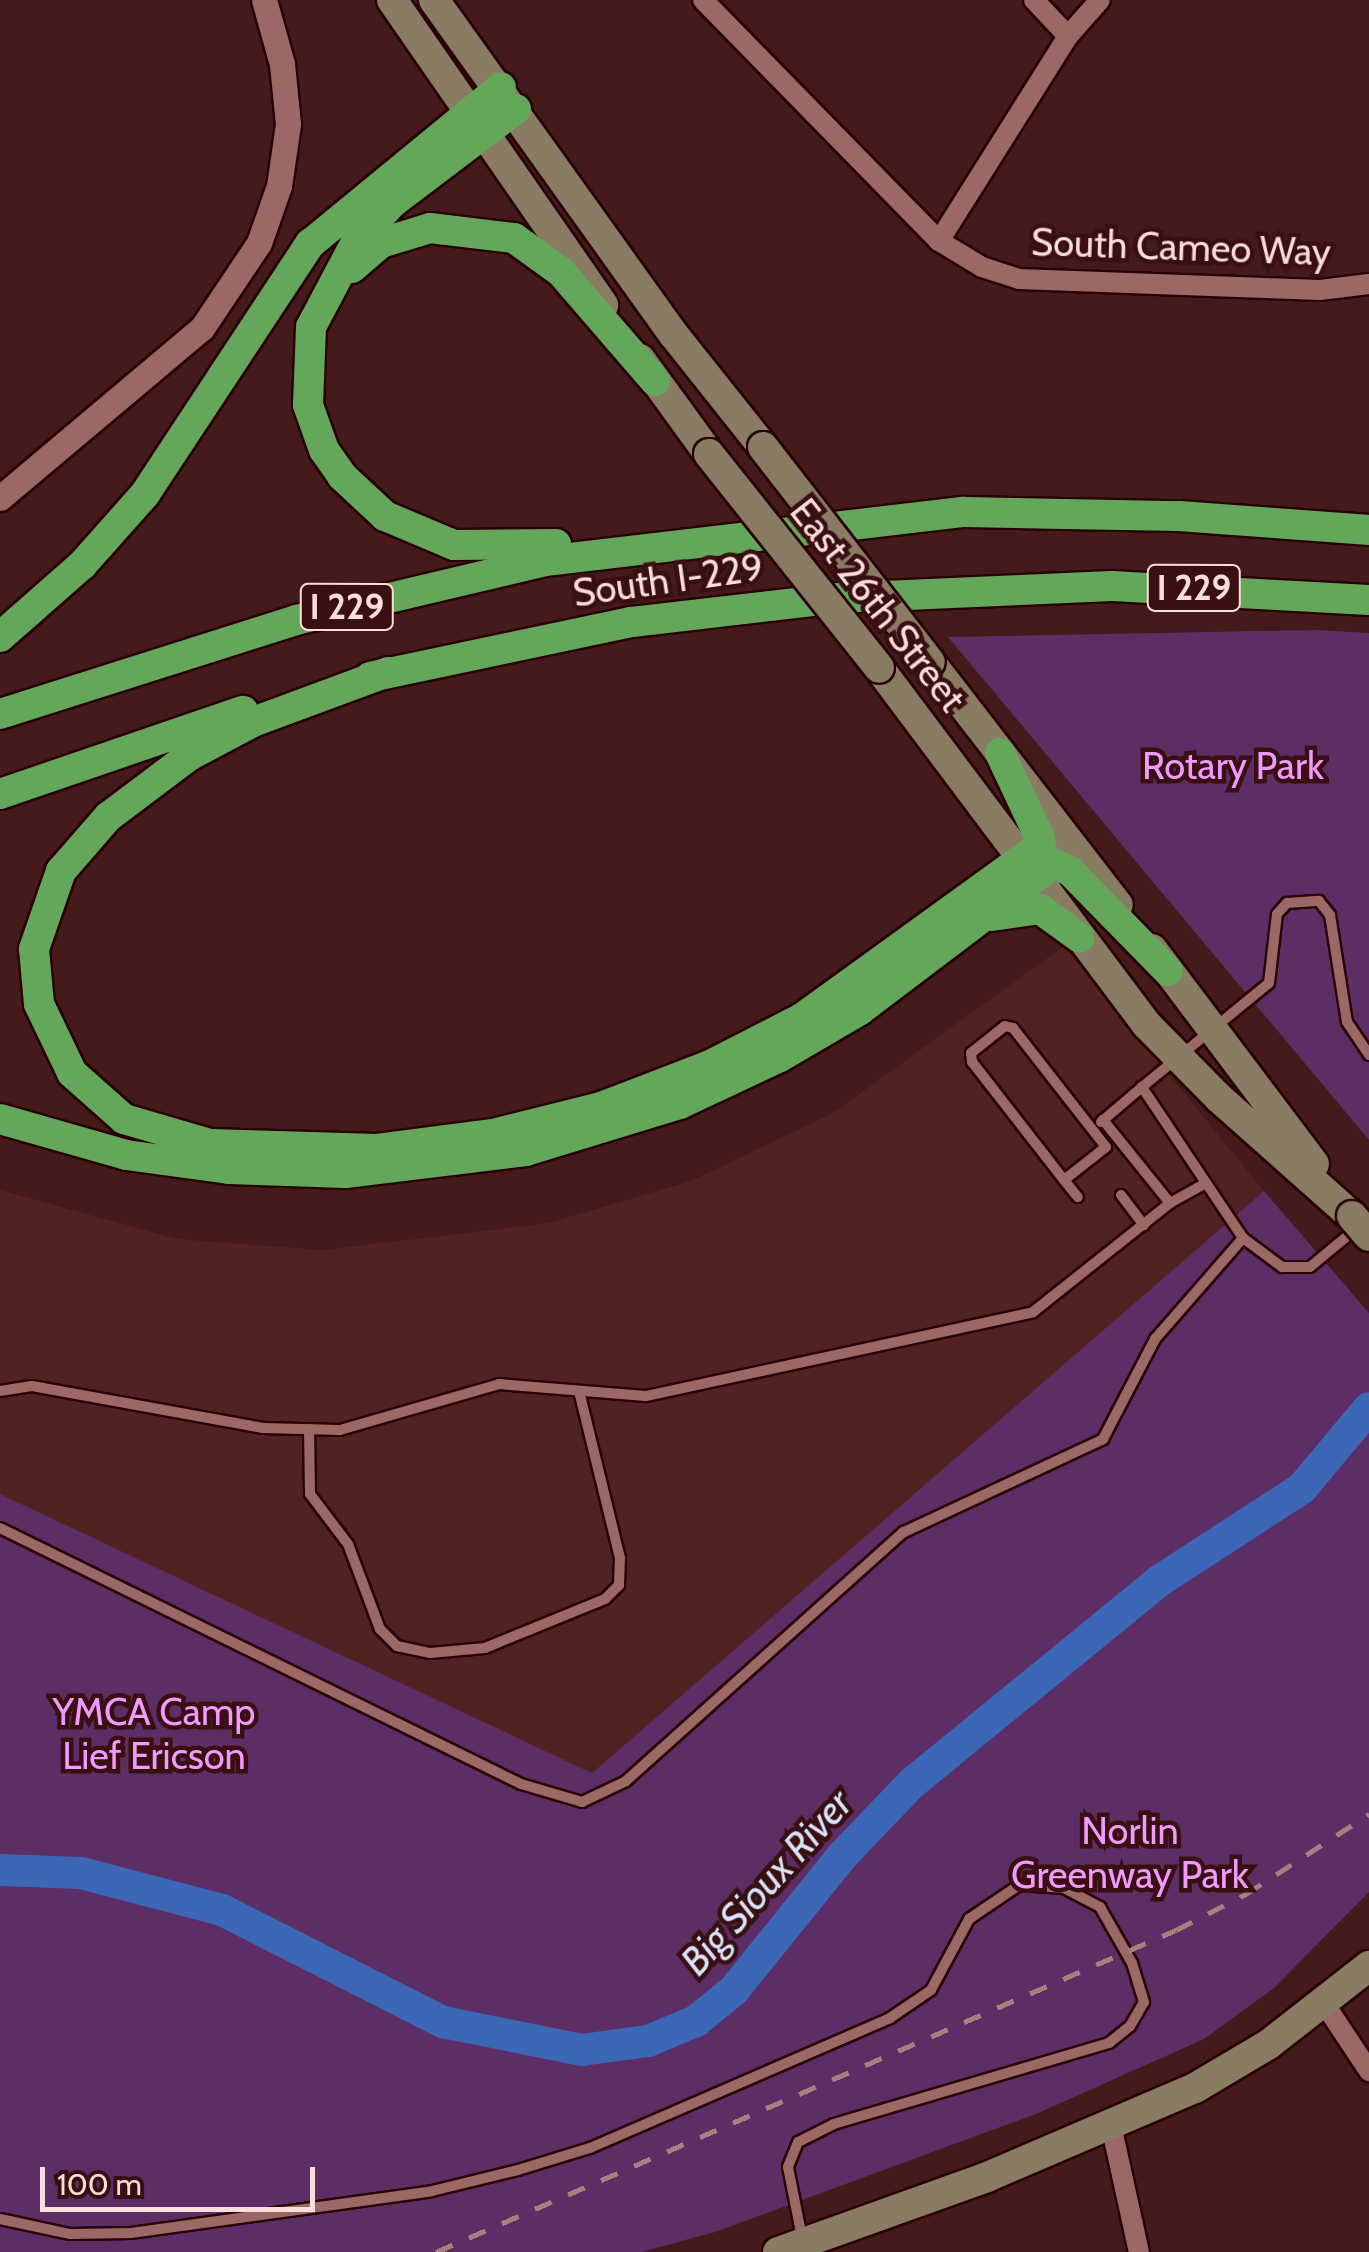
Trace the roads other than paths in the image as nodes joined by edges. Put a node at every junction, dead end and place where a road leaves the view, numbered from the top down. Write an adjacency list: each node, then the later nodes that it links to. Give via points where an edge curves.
1 (264, 0): 14 (street, via 282,64 288,124 279,186 259,242 202,328)
2 (392, 0): 9 (main road, East 26th Street)
3 (434, 0): 8 (main road, East 26th Street)
4 (704, 0): 10 (street, South Cameo Way)
5 (1034, 0): 7 (street)
6 (1100, 0): 7 (street)
7 (1068, 36): 10 (street)
8 (508, 98): 9 (highway); 21 (main road, East 26th Street, bridge, via 674,336)
9 (478, 121): 12 (highway, via 372,222); 13 (main road, East 26th Street); 18 (highway, via 310,244 145,494 82,565)
10 (938, 241): 11 (street, South Cameo Way, via 982,267 1019,278 1320,290)
11 (1369, 284)
12 (320, 304): 13 (highway, via 360,261 400,234 453,226 498,232 561,272); 16 (highway, via 306,376 314,428 342,476 386,516 454,545)
13 (655, 381): 23 (main road, East 26th Street, bridge)
14 (0, 498)
15 (1369, 530): 16 (highway, South I-229 / I 229, via 1179,516 964,512)
16 (704, 541): 20 (highway, South I-229 / I 229, via 545,561 425,588 296,620)
17 (1369, 600): 19 (highway, South I-229 / I 229, via 1112,586 838,598 617,624)
18 (0, 637)
19 (388, 672): 22 (highway, South I-229 / I 229, via 189,728); 23 (highway, via 253,722 189,756 108,817 61,871 34,949 39,1004 72,1072 124,1118 210,1144 358,1149 493,1134 600,1106 710,1065 802,1018)
20 (0, 714)
21 (1000, 752): 23 (highway); 26 (main road, East 26th Street)
22 (0, 794)
23 (1032, 865): 24 (highway); 25 (main road, East 26th Street); 26 (highway, via 1070,871)
24 (972, 927): 25 (highway, via 1002,913 1040,909); 31 (highway, via 860,1010 733,1081 627,1123 526,1151 404,1170 229,1169 126,1155)
25 (1080, 938): 28 (main road, East 26th Street)
26 (1168, 971): 27 (main road, East 26th Street)
27 (1211, 1028): 28 (lane); 29 (lane, via 1269,982 1277,914 1302,897 1318,901 1330,915 1347,1022); 39 (main road, East 26th Street)
28 (1176, 1055): 30 (lane); 39 (main road, East 26th Street)
29 (1369, 1055)
30 (1142, 1087): 32 (lane); 35 (lane)
31 (0, 1119)
32 (1103, 1120): 33 (lane); 38 (lane)
33 (1092, 1130): 34 (lane, via 1106,1148); 34 (lane, via 1013,1028 1005,1026 971,1053)
34 (1064, 1180): 37 (lane)
35 (1206, 1183): 38 (lane); 41 (lane)
36 (1121, 1195): 40 (lane)
37 (1078, 1198)
38 (1170, 1203): 40 (lane)
39 (1363, 1222): 41 (lane, via 1343,1246 1310,1267 1282,1267)
40 (1144, 1226): 43 (lane, via 1032,1312 646,1396)
41 (1243, 1238): 45 (lane, via 1155,1340 1103,1440 904,1532 626,1781 582,1802 520,1784)
42 (0, 1390): 44 (lane, via 32,1386 263,1428)
43 (580, 1391): 44 (lane, via 499,1384 340,1430); 44 (lane, via 620,1558 619,1585 604,1599 486,1648 430,1653 397,1646 380,1630 348,1544 310,1494)
44 (308, 1429)
45 (0, 1528)
46 (1369, 1966): 47 (main road)
47 (1324, 2004): 48 (street); 49 (main road, via 1233,2067)
48 (1369, 2071)
49 (1111, 2125): 51 (main road); 52 (street)
50 (0, 2219): 51 (lane, via 70,2234 131,2233 432,2191 518,2170 590,2148 890,2018 931,1990 969,1919 1020,1885 1064,1888 1100,1907 1132,1963 1144,2002 1130,2026 1108,2043 834,2124 798,2142 788,2167)
51 (791, 2248)
52 (1138, 2252)

